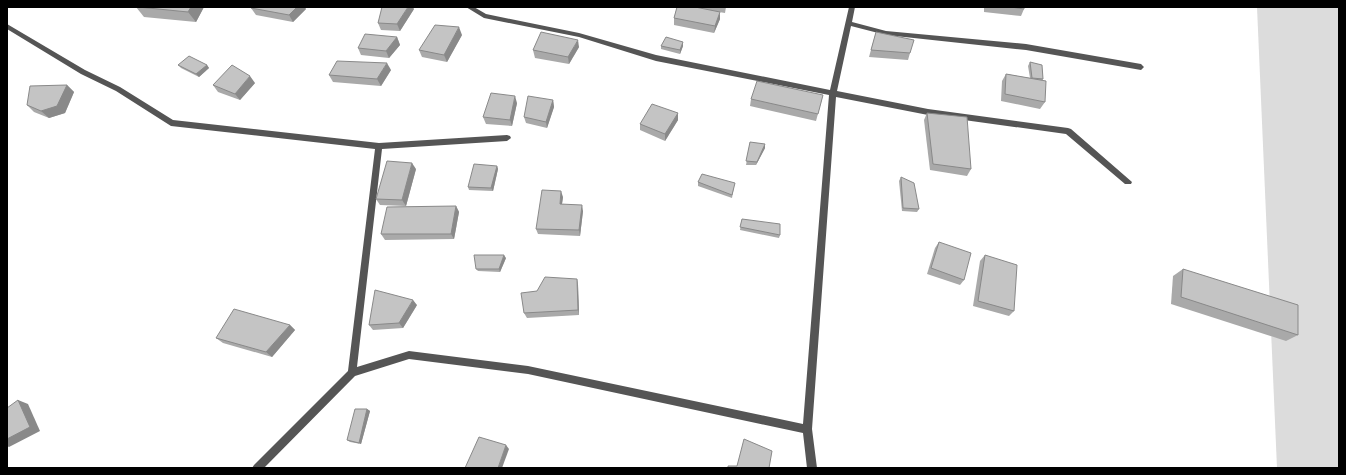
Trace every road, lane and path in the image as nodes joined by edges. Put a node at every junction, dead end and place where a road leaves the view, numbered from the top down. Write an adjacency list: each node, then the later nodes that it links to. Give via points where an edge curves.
1 (469, 7): 6 (street, via 484,16 579,36 656,58)
2 (852, 7): 3 (street)
3 (848, 23): 5 (street, via 886,33 1026,47); 6 (street)
4 (7, 26): 8 (street, via 171,122)
5 (1141, 68)
6 (833, 92): 9 (street, via 928,112 1068,132); 11 (street)
7 (507, 138): 8 (street)
8 (379, 146): 10 (street)
9 (1128, 182)
10 (352, 373): 11 (street, via 409,355 470,361 528,370); 12 (street)
11 (806, 429): 13 (street)
12 (257, 468)
13 (812, 468)

